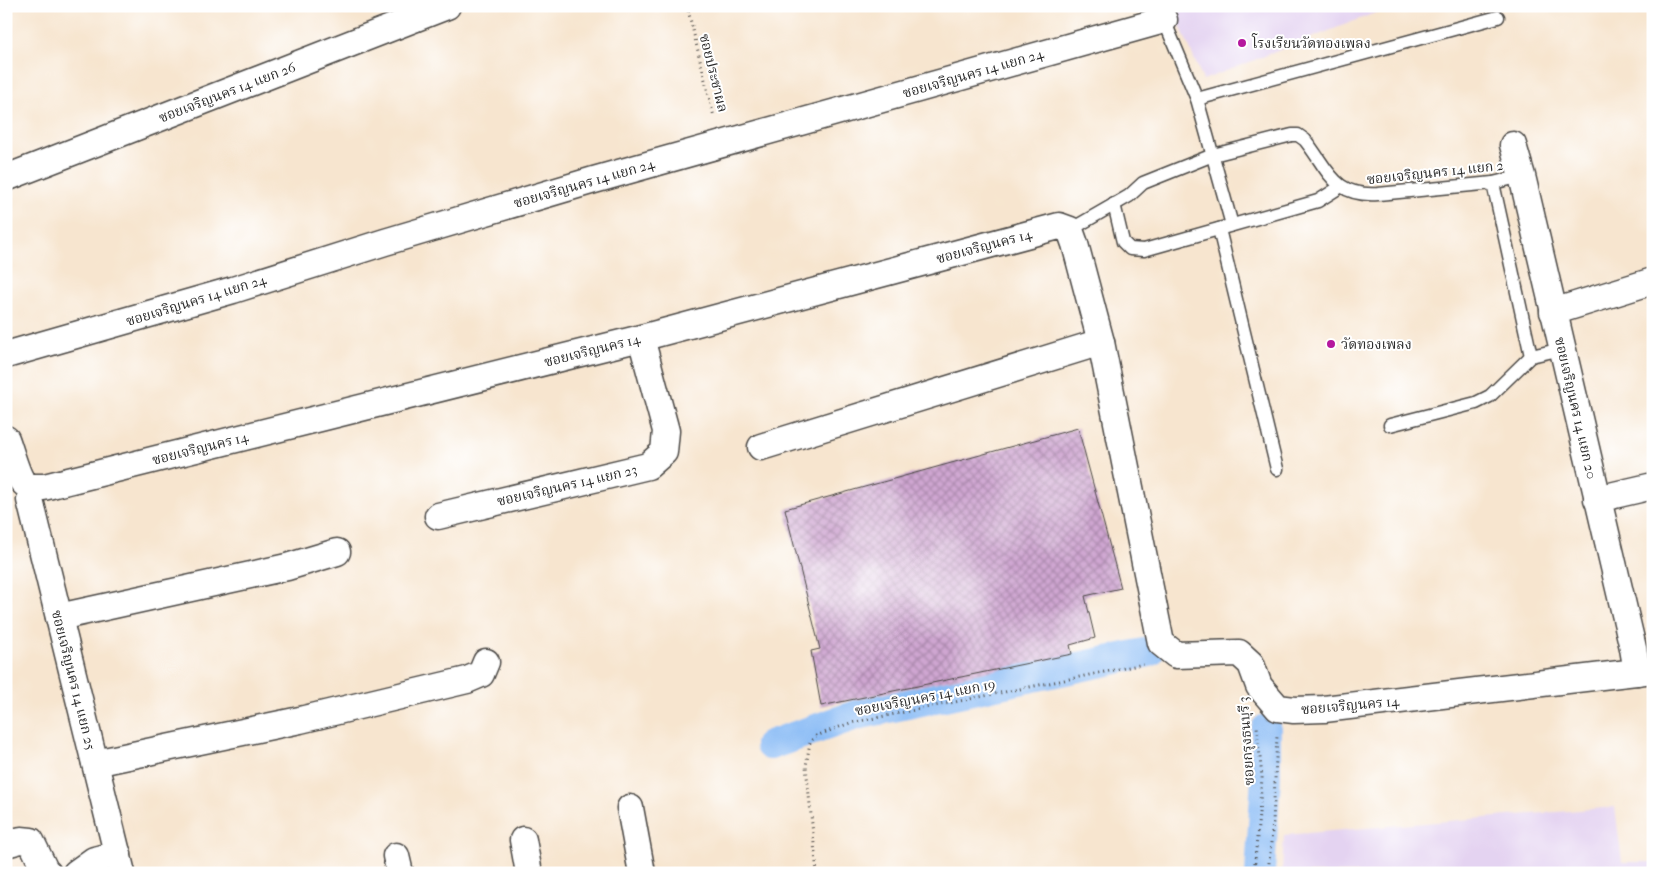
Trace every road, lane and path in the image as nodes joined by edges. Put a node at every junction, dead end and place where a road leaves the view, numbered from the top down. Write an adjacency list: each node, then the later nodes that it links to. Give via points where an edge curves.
1 (447, 6): 10 (street, ซอยเจริญนคร 14 แยก 26)
2 (687, 6): 6 (path, ซอยประชาผล)
3 (1160, 13): 5 (lane); 6 (street, ซอยเจริญนคร 14 แยก 24)
4 (1498, 17): 5 (lane)
5 (1197, 99): 8 (lane)
6 (720, 144): 22 (street, ซอยเจริญนคร 14 แยก 24)
7 (1513, 146): 9 (street, ซอยเจริญนคร 14 แยก 20)
8 (1213, 155): 12 (lane, via 1296,135 1305,140); 13 (lane, via 1143,183); 14 (lane)
9 (1522, 176): 11 (lane, ซอยเจริญนคร 14 แยก 2); 18 (street, ซอยเจริญนคร 14 แยก 20)
10 (6, 178)
11 (1493, 182): 12 (lane, ซอยเจริญนคร 14 แยก 2, via 1369,195); 23 (lane)
12 (1340, 187): 14 (lane, via 1318,201)
13 (1114, 204): 15 (lane, via 1123,242 1130,249 1144,250); 16 (lane)
14 (1232, 225): 15 (lane)
15 (1219, 229): 27 (lane)
16 (1070, 230): 19 (street, ซอยเจริญนคร 14, via 1059,226); 20 (street)
17 (1653, 282): 18 (street)
18 (1553, 312): 21 (street, ซอยเจริญนคร 14 แยก 20)
19 (641, 338): 29 (street, ซอยเจริญนคร 14, via 44,487); 31 (street, ซอยเจริญนคร 14 แยก 23, via 666,431 664,452 648,466)
20 (1101, 342): 26 (street); 34 (street, via 1161,643)
21 (1562, 349): 23 (lane); 30 (street, ซอยเจริญนคร 14 แยก 20)
22 (6, 356)
23 (1532, 356): 24 (lane, via 1490,396 1476,403)
24 (1390, 425)
25 (6, 439): 29 (street, via 24,484)
26 (761, 447)
27 (1277, 469)
28 (1653, 486): 30 (street)
29 (32, 487): 33 (street, ซอยเจริญนคร 14 แยก 25, via 30,500)
30 (1597, 499): 36 (street, ซอยเจริญนคร 14 แยก 20, via 1633,648)
31 (438, 516)
32 (337, 552): 33 (street, via 287,567)
33 (59, 617): 39 (street, ซอยเจริญนคร 14 แยก 25)
34 (1176, 655): 37 (street, via 1239,653 1251,664 1260,686); 48 (path, ซอยเจริญนคร 14 แยก 19, via 1156,662 850,723 816,736 810,742 806,766)
35 (486, 662): 39 (street, via 481,674 467,680 300,720)
36 (1645, 671): 37 (street, ซอยเจริญนคร 14, via 1324,709)
37 (1278, 708): 50 (path, ซอยกรุงธนบุรี 3)
38 (1257, 725): 49 (path, ซอยกรุงธนบุรี 3, via 1262,778)
39 (95, 763): 43 (street, ซอยเจริญนคร 14 แยก 25)
40 (630, 808): 47 (street)
41 (523, 840): 46 (street)
42 (6, 844): 44 (street, via 31,841)
43 (120, 864): 45 (street, via 94,860)
44 (48, 873)
45 (76, 873)
46 (529, 873)
47 (642, 873)
48 (817, 873)
49 (1254, 873)
50 (1268, 873)

